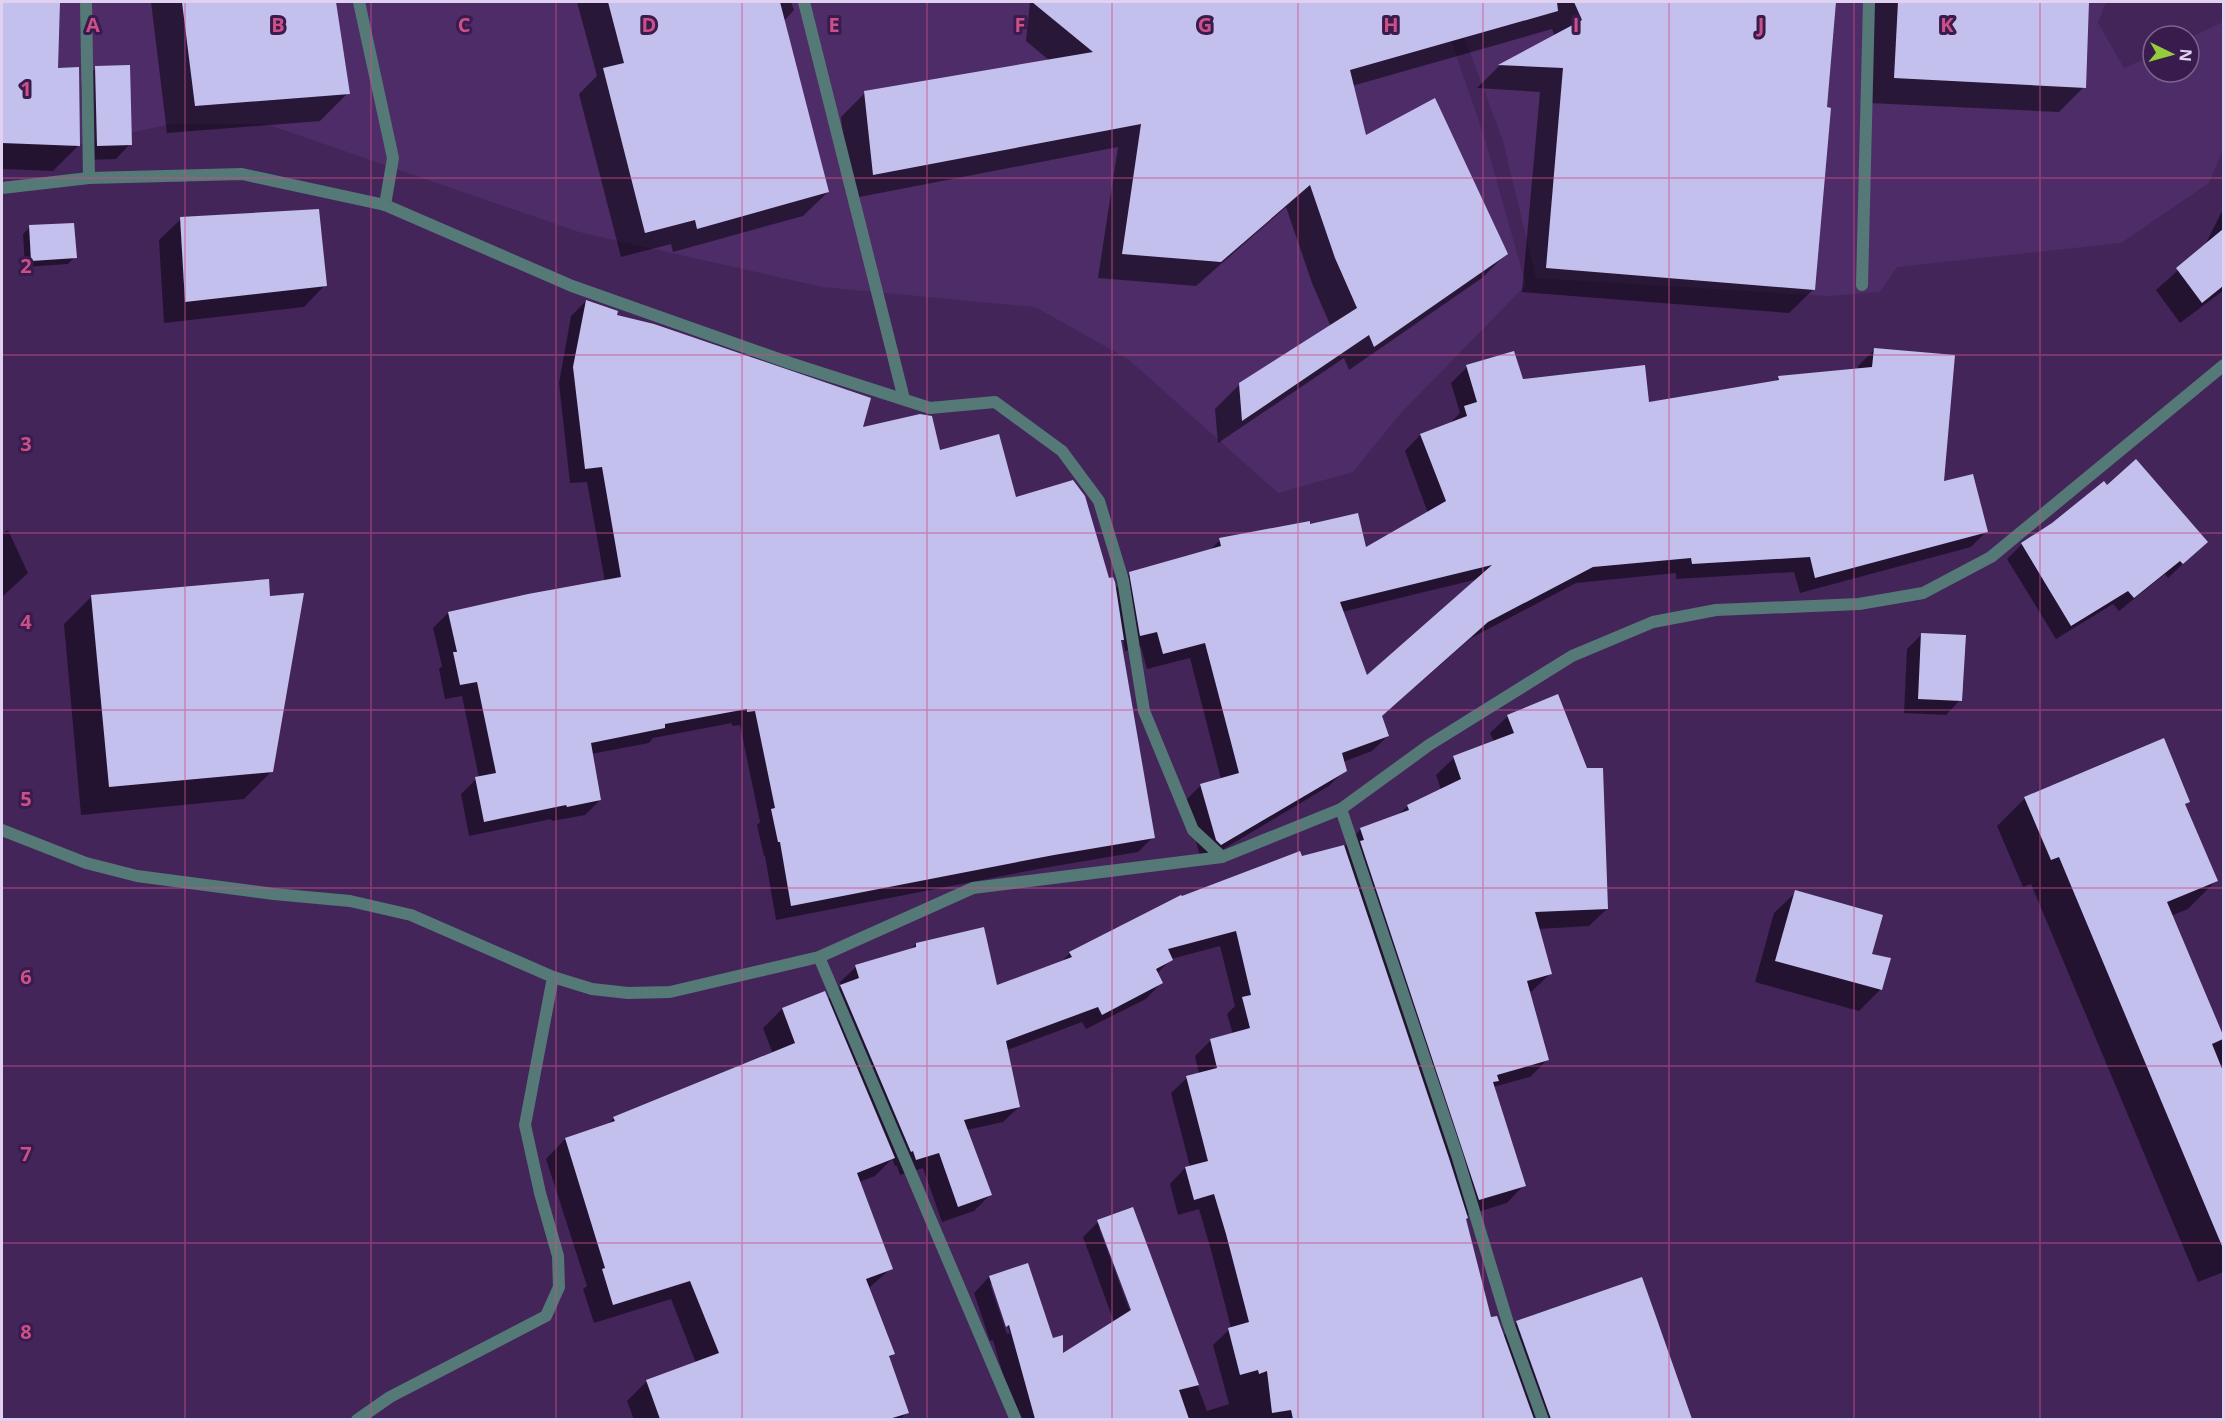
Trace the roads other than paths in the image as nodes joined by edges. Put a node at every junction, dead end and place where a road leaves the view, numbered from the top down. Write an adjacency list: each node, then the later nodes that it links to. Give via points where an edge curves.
1 (86, 2): 5 (street)
2 (359, 2): 7 (street, via 393,158)
3 (804, 2): 10 (street)
4 (1869, 2): 8 (street)
5 (89, 178): 6 (street); 7 (street, via 242,174)
6 (2, 188)
7 (385, 206): 10 (street, via 572,286)
8 (1862, 285)
9 (2223, 365): 11 (street, via 1991,557 1923,593 1859,604 1716,610 1653,622 1572,656 1429,745)
10 (904, 399): 13 (street, via 930,408 995,402 1062,451 1099,501 1123,580 1144,711 1192,830)
11 (1341, 809): 13 (street); 18 (street, via 1457,1155 1508,1323)
12 (2, 830): 15 (street, via 136,876 350,901 411,915)
13 (1222, 857): 14 (street, via 973,888)
14 (819, 957): 15 (street, via 670,992 592,989); 17 (street)
15 (553, 977): 16 (street, via 525,1125 558,1256 559,1287 546,1316 390,1397)
16 (357, 1419)
17 (1016, 1419)
18 (1544, 1419)

